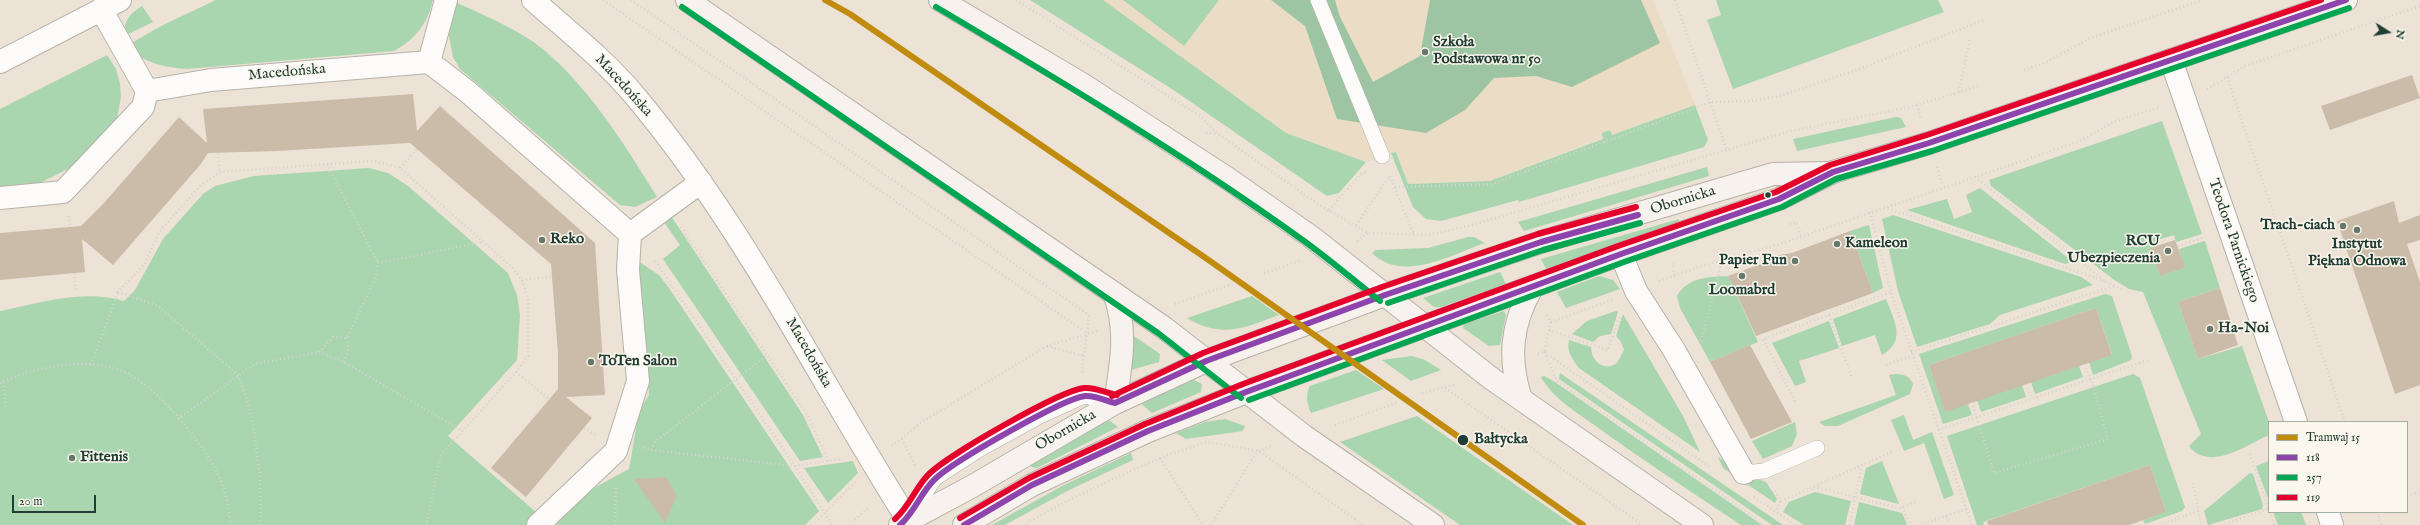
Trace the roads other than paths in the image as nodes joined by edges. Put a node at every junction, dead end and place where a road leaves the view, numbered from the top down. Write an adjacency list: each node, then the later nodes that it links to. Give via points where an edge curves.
1 (446, 0): 10 (street)
2 (533, 0): 14 (street, Macedońska, via 600,59 635,96)
3 (687, 0): 19 (main road)
4 (940, 0): 20 (main road, via 1082,84 1227,178 1310,236)
5 (1318, 0): 12 (lane)
6 (2346, 0): 8 (main road, Obornicka)
7 (110, 5): 9 (street); 11 (street)
8 (2171, 60): 13 (main road, Obornicka, via 1929,143); 26 (street, Teodora Parnickiego)
9 (0, 62)
10 (429, 62): 11 (street, Macedońska, via 211,80); 16 (street, via 468,92)
11 (147, 91): 15 (street, via 143,107 63,192)
12 (1383, 160)
13 (1833, 172): 17 (main road, Obornicka, via 1779,199); 20 (main road, Obornicka, via 1773,174 1541,242)
14 (701, 182): 16 (street); 30 (street, Macedońska, via 782,308)
15 (0, 198)
16 (630, 234): 31 (street, via 628,270 638,381 621,438 616,451)
17 (1622, 254): 18 (main road, Obornicka); 28 (street, via 1636,291 1674,350)
18 (1532, 288): 21 (main road, Obornicka); 24 (main road, via 1518,314 1512,346 1515,382)
19 (1114, 293): 22 (main road); 25 (main road, via 1124,339)
20 (1385, 295): 21 (main road); 22 (main road, Obornicka)
21 (1424, 326): 23 (main road, Obornicka); 24 (main road)
22 (1206, 360): 23 (main road); 25 (main road, Obornicka)
23 (1246, 392): 32 (main road, Obornicka, via 1148,431 1032,485); 33 (main road, via 1320,448)
24 (1521, 399): 34 (main road)
25 (1115, 403): 30 (main road, Obornicka, via 971,488); 30 (lane, via 1084,396 1040,416 980,449 935,478)
26 (2296, 421)
27 (1817, 448): 28 (lane, via 1764,470)
28 (1744, 473)
29 (2328, 513): 35 (street)
30 (906, 523)
31 (538, 525)
32 (964, 525)
33 (1433, 525)
34 (1702, 525)
35 (2332, 525)

